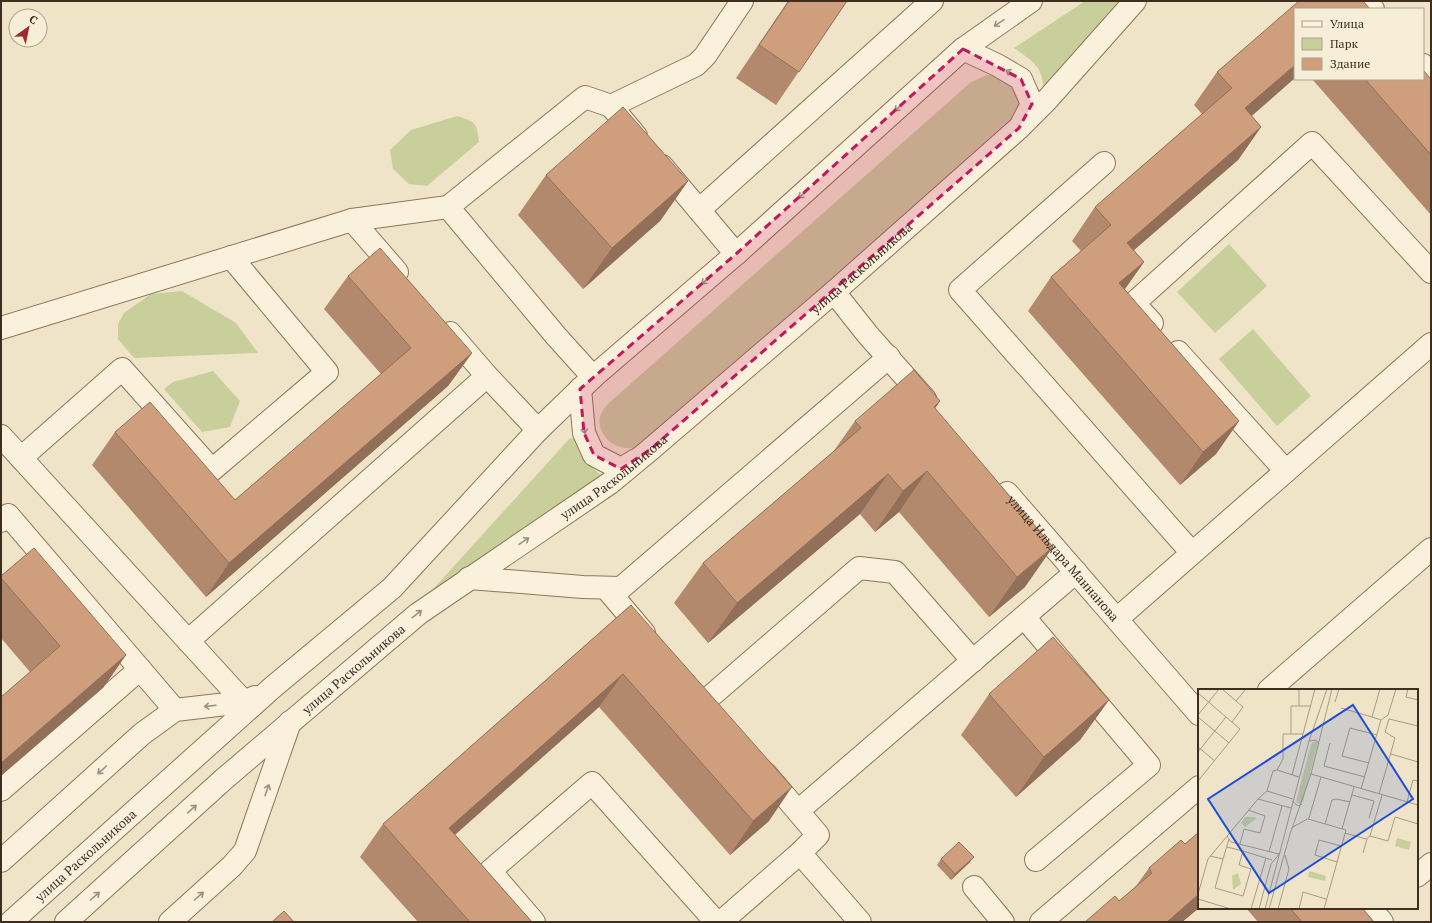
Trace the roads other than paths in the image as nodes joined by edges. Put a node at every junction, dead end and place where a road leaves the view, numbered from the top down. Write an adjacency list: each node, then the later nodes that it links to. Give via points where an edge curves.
1 (742, 1): 8 (street, via 705,56 696,65)
2 (932, 1): 12 (street)
3 (1031, 1): 5 (street, улица Раскольникова, one-way to 5)
4 (1135, 1): 9 (street, улица Раскольникова)
5 (963, 49): 9 (street, one-way to 5, via 1032,104 1022,79); 14 (street, улица Раскольникова, one-way to 14)
6 (1424, 66): 7 (street)
7 (1431, 74)
8 (611, 106): 11 (street, via 585,97); 12 (street)
9 (1019, 128): 18 (street, улица Раскольникова)
10 (1104, 163): 34 (street, via 960,290)
11 (448, 207): 13 (street); 24 (street, via 556,336)
12 (699, 210): 14 (street)
13 (352, 220): 15 (street); 17 (street)
14 (736, 254): 24 (street, улица Раскольникова, one-way to 24)
15 (231, 258): 20 (street); 29 (street, via 327,372 212,470 122,370)
16 (1431, 272): 30 (street, via 1312,143 1134,303)
17 (410, 286)
18 (834, 292): 22 (street); 28 (street, улица Раскольникова)
19 (436, 316): 23 (street)
20 (1, 328)
21 (1431, 344): 30 (street)
22 (889, 357): 25 (street); 37 (street, via 621,588)
23 (487, 376): 26 (street); 40 (street)
24 (586, 383): 26 (street, улица Раскольникова); 28 (street, one-way to 28, via 584,433 594,455 621,469)
25 (936, 411)
26 (538, 430): 44 (street, улица Раскольникова, via 392,588)
27 (1, 436): 29 (street)
28 (651, 450): 36 (street, улица Раскольникова, one-way to 28, via 610,483)
29 (21, 458): 40 (street)
30 (1286, 471): 34 (street)
31 (993, 477): 35 (street, улица Ильдара Маннанова)
32 (3, 515): 43 (street)
33 (1431, 548): 45 (street)
34 (1192, 553): 39 (street)
35 (1076, 572): 38 (street); 39 (street, улица Ильдара Маннанова)
36 (469, 578): 37 (street); 50 (street, улица Раскольникова, one-way to 36, via 418,614)
37 (606, 588): 41 (street)
38 (1024, 617): 42 (street); 56 (street, via 1149,765)
39 (1117, 618): 49 (street, улица Ильдара Маннанова)
40 (188, 641): 46 (street)
41 (658, 648)
42 (973, 661): 47 (street, via 895,572 859,568); 54 (street)
43 (140, 669): 48 (street); 53 (street)
44 (273, 687): 46 (street); 61 (street, улица Раскольникова)
45 (1270, 689)
46 (244, 702): 48 (street, one-way to 48)
47 (704, 702)
48 (176, 710): 57 (street, one-way to 57, via 142,734)
49 (1198, 713)
50 (291, 721): 62 (street, улица Раскольникова, one-way to 50); 63 (street, one-way to 50, via 246,851)
51 (751, 757): 54 (street)
52 (1198, 788): 69 (street)
53 (1, 790)
54 (798, 811): 55 (street, via 818,835)
55 (800, 853): 66 (street); 67 (street)
56 (1036, 860)
57 (1, 861)
58 (1431, 864): 59 (street)
59 (1418, 875)
60 (974, 886): 68 (street)
61 (11, 922)
62 (66, 922)
63 (170, 922)
64 (534, 922): 65 (street, via 490,871 592,783)
65 (716, 922)
66 (721, 922)
67 (860, 922)
68 (1002, 922)
69 (1041, 922)

